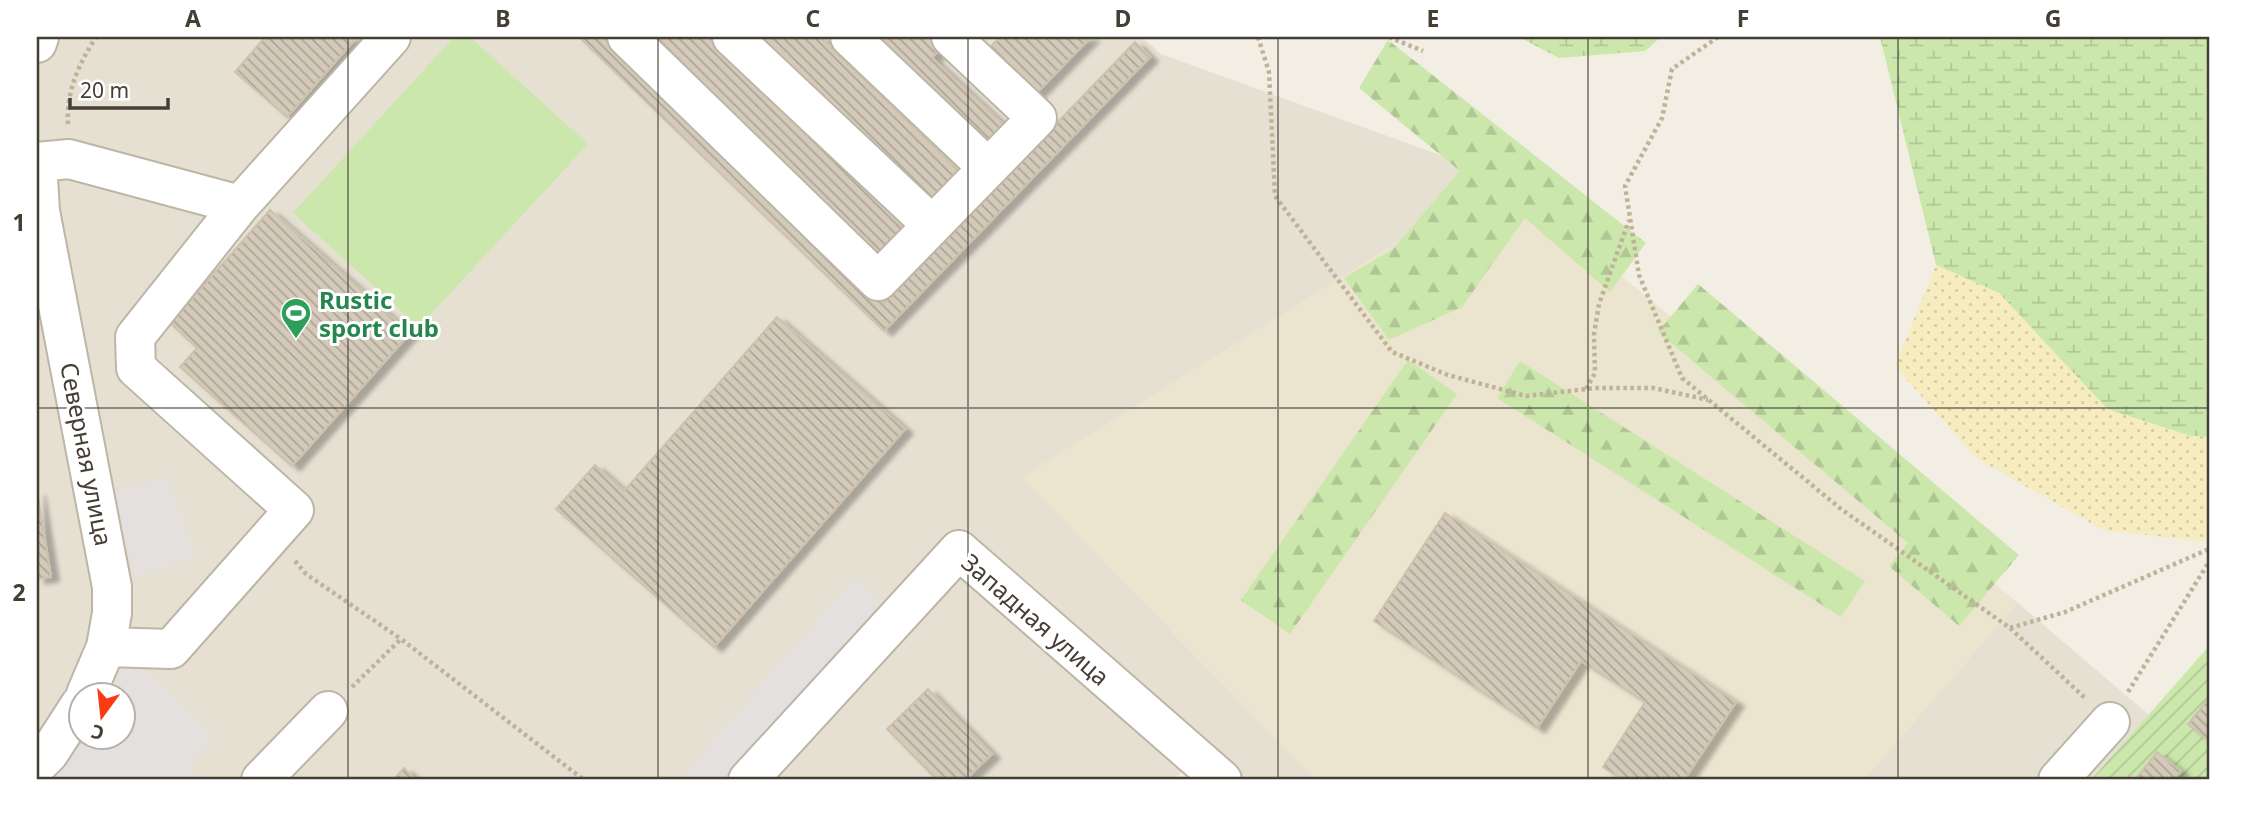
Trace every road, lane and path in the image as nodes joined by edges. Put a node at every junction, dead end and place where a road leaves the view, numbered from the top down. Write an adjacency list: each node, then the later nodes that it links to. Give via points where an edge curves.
1 (39, 37): 10 (street)
2 (391, 37): 14 (street)
3 (626, 37): 17 (street, via 878,281)
4 (732, 37): 17 (street)
5 (850, 37): 13 (street)
6 (951, 37): 13 (street, via 1037,118)
7 (1258, 37): 19 (path, via 1269,72 1275,196 1392,352 1448,375 1526,396)
8 (1389, 37): 11 (path)
9 (1718, 37): 16 (path, via 1672,69 1662,118 1625,186)
10 (37, 43)
11 (1423, 51)
12 (37, 162): 14 (street, via 69,159); 15 (street, Северная улица)
13 (988, 168): 17 (street)
14 (240, 205): 21 (street, via 135,337 136,368 294,510)
15 (38, 210): 18 (street, Северная улица)
16 (1630, 219): 19 (path, via 1599,304 1595,373); 20 (path, via 1639,275 1682,378)
17 (932, 225)
18 (48, 314): 26 (street, Северная улица, via 112,587)
19 (1585, 389): 20 (path, via 1654,388)
20 (1709, 400): 24 (path, via 1841,509)
21 (273, 534): 25 (path, via 306,574); 26 (street, via 170,649)
22 (2209, 549): 24 (path, via 2065,612)
23 (2209, 562): 29 (path)
24 (2010, 628): 29 (path)
25 (401, 639): 28 (path); 33 (path)
26 (106, 647): 27 (street, Северная улица)
27 (92, 680)
28 (328, 711): 32 (street)
29 (2110, 722): 36 (street)
30 (66, 727): 31 (street)
31 (37, 765)
32 (261, 780)
33 (583, 780)
34 (747, 780): 35 (street, Западная улица, via 958,550)
35 (1222, 780)
36 (2058, 780)

